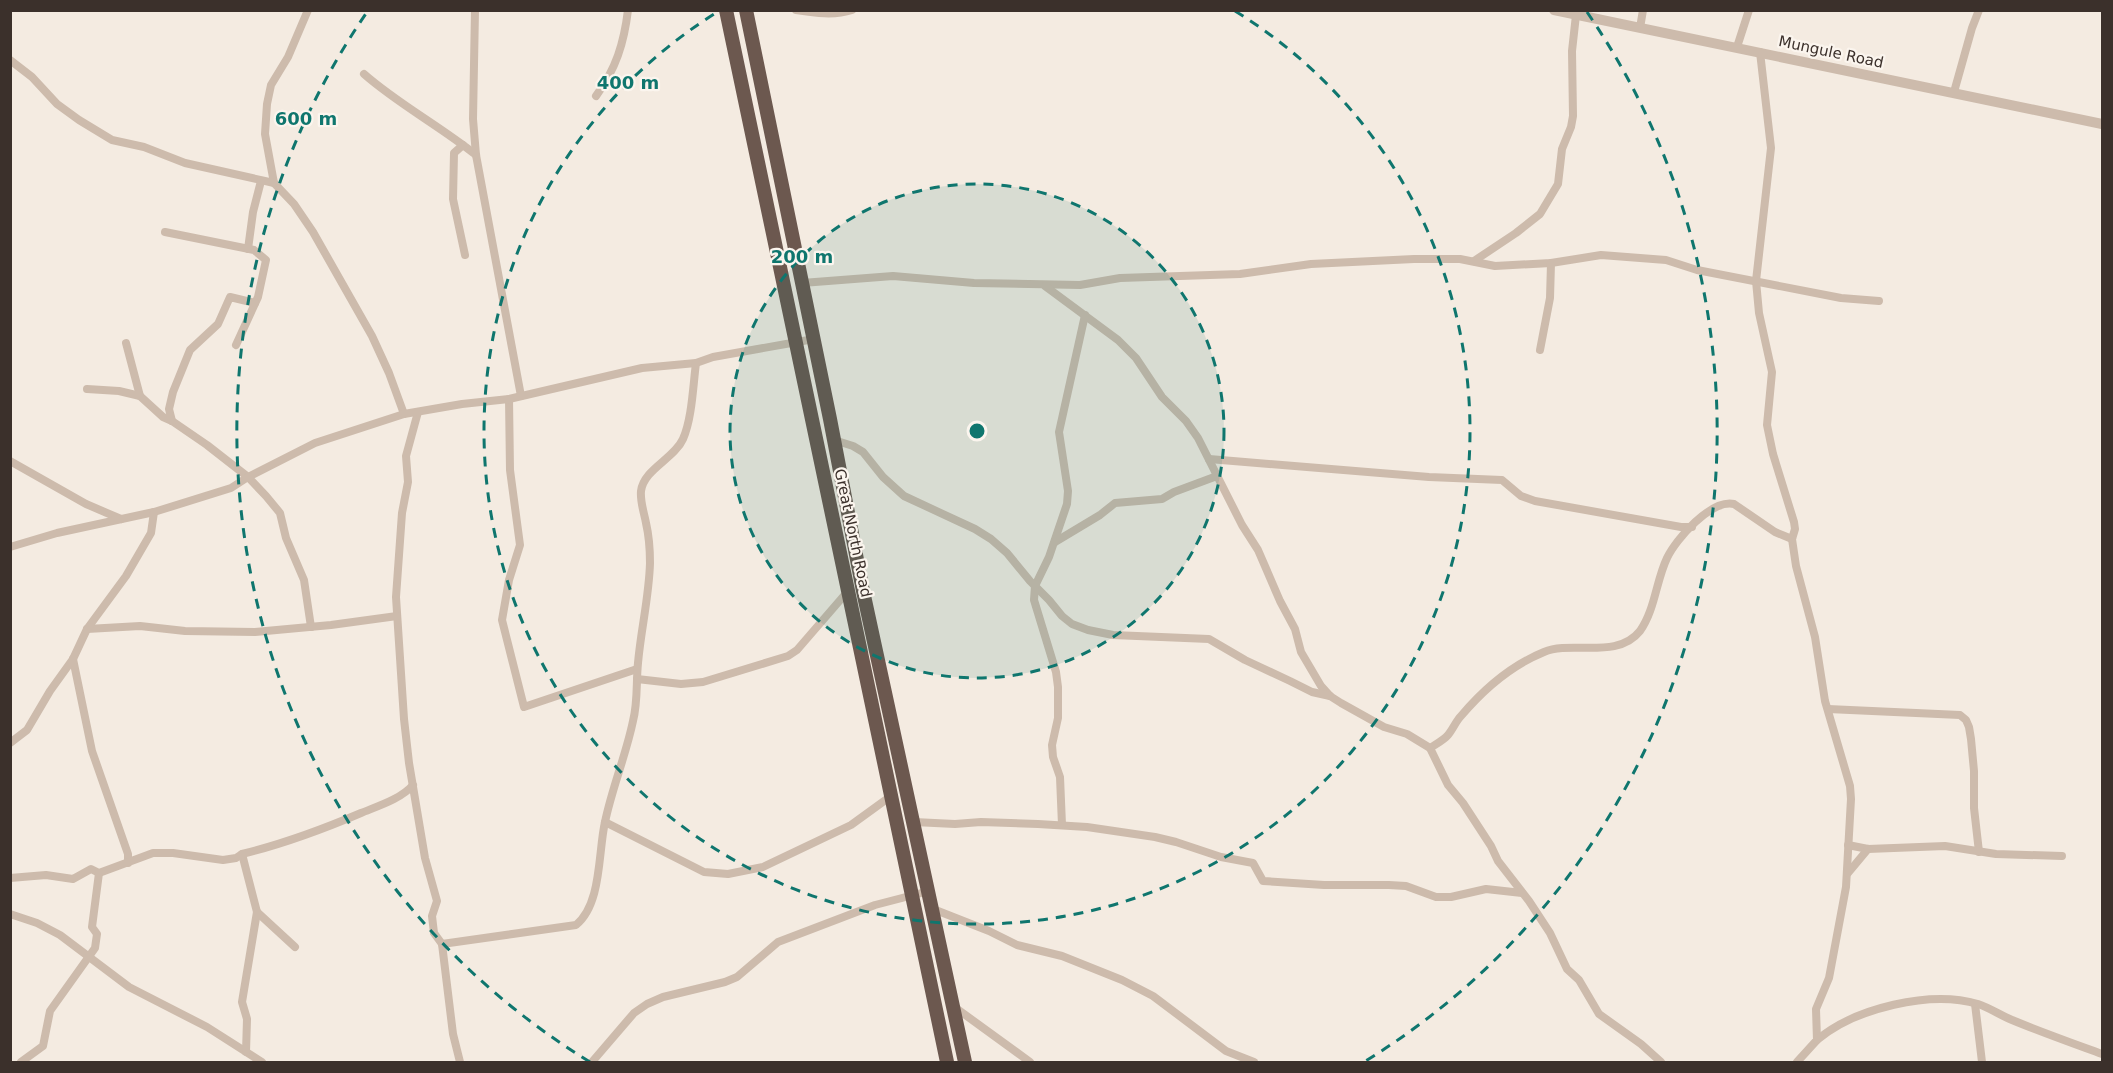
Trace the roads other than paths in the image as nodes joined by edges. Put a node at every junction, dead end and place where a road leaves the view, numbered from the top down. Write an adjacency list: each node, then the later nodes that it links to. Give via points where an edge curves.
1 (308, 10): 24 (street, via 271,85 267,104 266,134)
2 (475, 10): 22 (street)
3 (628, 10): 19 (street, via 616,65)
4 (726, 10): 37 (highway, Great North Road)
5 (746, 10): 31 (highway, Great North Road)
6 (796, 10): 7 (street, via 820,14)
7 (852, 10)
8 (1554, 10): 12 (street, Mungule Road)
9 (1643, 10): 13 (street)
10 (1749, 10): 14 (street)
11 (1979, 10): 18 (street)
12 (1576, 15): 13 (street, Mungule Road); 28 (street, via 1572,51 1574,116 1562,149 1558,184 1540,214)
13 (1640, 28): 14 (street, Mungule Road)
14 (1737, 47): 15 (street, Mungule Road)
15 (1760, 52): 18 (street, Mungule Road); 30 (street, via 1771,148)
16 (10, 60): 23 (street, via 57,104 105,137 185,163)
17 (364, 74): 21 (street)
18 (1954, 92): 20 (street, Mungule Road)
19 (596, 96)
20 (2103, 124)
21 (463, 145): 22 (street); 27 (street, via 454,153 453,199)
22 (476, 155): 44 (street)
23 (261, 181): 24 (street); 26 (street)
24 (274, 183): 47 (street, via 313,232 367,327)
25 (165, 232): 26 (street)
26 (248, 249): 34 (street, via 266,260)
27 (465, 255)
28 (1474, 261): 29 (street, via 1495,266); 32 (street, via 1414,258)
29 (1551, 263): 30 (street, via 1601,255 1622,256 1666,260); 40 (street, via 1550,298)
30 (1756, 281): 33 (street, via 1841,298); 57 (street, via 1772,372 1767,425 1794,522)
31 (802, 283): 32 (street, via 892,276); 36 (highway, Great North Road)
32 (1044, 286): 35 (street)
33 (1879, 301)
34 (255, 303): 39 (street); 48 (street, via 230,297 218,324 190,350 173,392 169,410)
35 (1085, 315): 50 (street, via 1136,358 1162,397 1186,421); 58 (street, via 1059,432 1068,491)
36 (814, 339): 37 (street); 49 (highway, Great North Road)
37 (796, 342): 41 (street); 61 (highway, Great North Road)
38 (126, 343): 43 (street)
39 (237, 345)
40 (1540, 350)
41 (696, 363): 44 (street, via 642,368); 66 (street, via 683,440 648,476 641,489 650,563)
42 (87, 389): 43 (street)
43 (140, 396): 48 (street)
44 (521, 396): 45 (street)
45 (509, 399): 46 (street); 66 (street, via 510,470 520,545 502,620 524,707)
46 (418, 412): 47 (street); 62 (street, via 406,456 408,482 398,552)
47 (404, 414): 53 (street, via 315,443)
48 (172, 421): 53 (street)
49 (834, 440): 60 (street, via 863,452 904,495 991,539); 74 (highway, Great North Road, via 862,591)
50 (1209, 459): 52 (street); 56 (street, via 1502,480 1521,496 1535,501)
51 (10, 461): 55 (street, via 86,504)
52 (1217, 476): 58 (street, via 1162,500 1115,503); 67 (street, via 1258,550 1295,629 1301,652)
53 (248, 477): 54 (street, via 231,488); 63 (street, via 280,513 304,580)
54 (154, 512): 55 (street); 64 (street, via 151,533 126,576)
55 (122, 519): 59 (street)
56 (1692, 527): 57 (street, via 1718,504 1727,502); 70 (street, via 1667,558 1639,633 1622,644 1546,651 1531,659 1485,691 1447,737)
57 (1792, 539): 68 (street)
58 (1054, 542): 60 (street)
59 (10, 547)
60 (1035, 586): 67 (street, via 1062,616 1080,627 1113,635 1209,639 1312,692); 75 (street, via 1034,600 1059,693 1052,745 1060,777)
61 (848, 591): 66 (street, via 788,656 703,682 681,684); 72 (highway, Great North Road)
62 (397, 616): 63 (street); 71 (street)
63 (311, 627): 64 (street, via 255,632 140,626)
64 (87, 629): 65 (street)
65 (73, 660): 69 (street, via 27,730); 81 (street, via 92,751)
66 (637, 674): 73 (street, via 634,719)
67 (1330, 696): 70 (street)
68 (1828, 709): 76 (street, via 1850,786); 78 (street, via 1960,715 1966,720 1971,739)
69 (10, 743)
70 (1430, 748): 86 (street, via 1448,785)
71 (413, 785): 79 (street, via 393,799 333,825); 91 (street, via 425,858 437,901 432,916 434,933)
72 (891, 796): 73 (street, via 851,825 763,867 734,874 694,868); 87 (highway, Great North Road)
73 (605, 822): 91 (street, via 596,889 576,925)
74 (914, 822): 75 (street); 85 (highway, Great North Road)
75 (1062, 825): 86 (street, via 1155,837 1247,861 1257,866 1263,881 1406,886 1436,897 1486,889)
76 (1848, 844): 77 (street); 83 (street)
77 (1868, 849): 78 (street, via 1945,846); 83 (street)
78 (1979, 852): 80 (street)
79 (242, 854): 81 (street, via 223,860 153,853); 89 (street)
80 (2062, 856)
81 (128, 863): 82 (street)
82 (99, 873): 84 (street, via 91,869 72,879 46,875); 93 (street, via 92,927 97,941)
83 (1848, 873): 96 (street, via 1829,978 1816,1009)
84 (10, 878)
85 (929, 891): 87 (street); 88 (highway, Great North Road)
86 (1522, 893): 107 (street, via 1599,1014)
87 (912, 895): 102 (street, via 778,942 746,970 725,982 647,1004 634,1013); 103 (highway, Great North Road)
88 (933, 909): 95 (highway, Great North Road); 106 (street, via 1017,945 1062,956 1122,980 1153,996 1226,1051)
89 (257, 912): 92 (street); 97 (street, via 242,1002 248,1019)
90 (10, 914): 93 (street, via 45,927)
91 (442, 944): 101 (street)
92 (295, 946)
93 (88, 955): 97 (street, via 129,987); 99 (street, via 50,1011 43,1046)
94 (1976, 1004): 96 (street, via 1913,1001 1862,1015 1830,1029); 98 (street); 109 (street)
95 (952, 1005): 104 (highway, Great North Road); 105 (street)
96 (1817, 1040): 108 (street)
97 (246, 1052): 100 (street)
98 (2103, 1054)
99 (21, 1062)
100 (262, 1062)
101 (460, 1062)
102 (592, 1062)
103 (947, 1062)
104 (964, 1062)
105 (1030, 1062)
106 (1254, 1062)
107 (1661, 1062)
108 (1797, 1062)
109 (1982, 1062)

